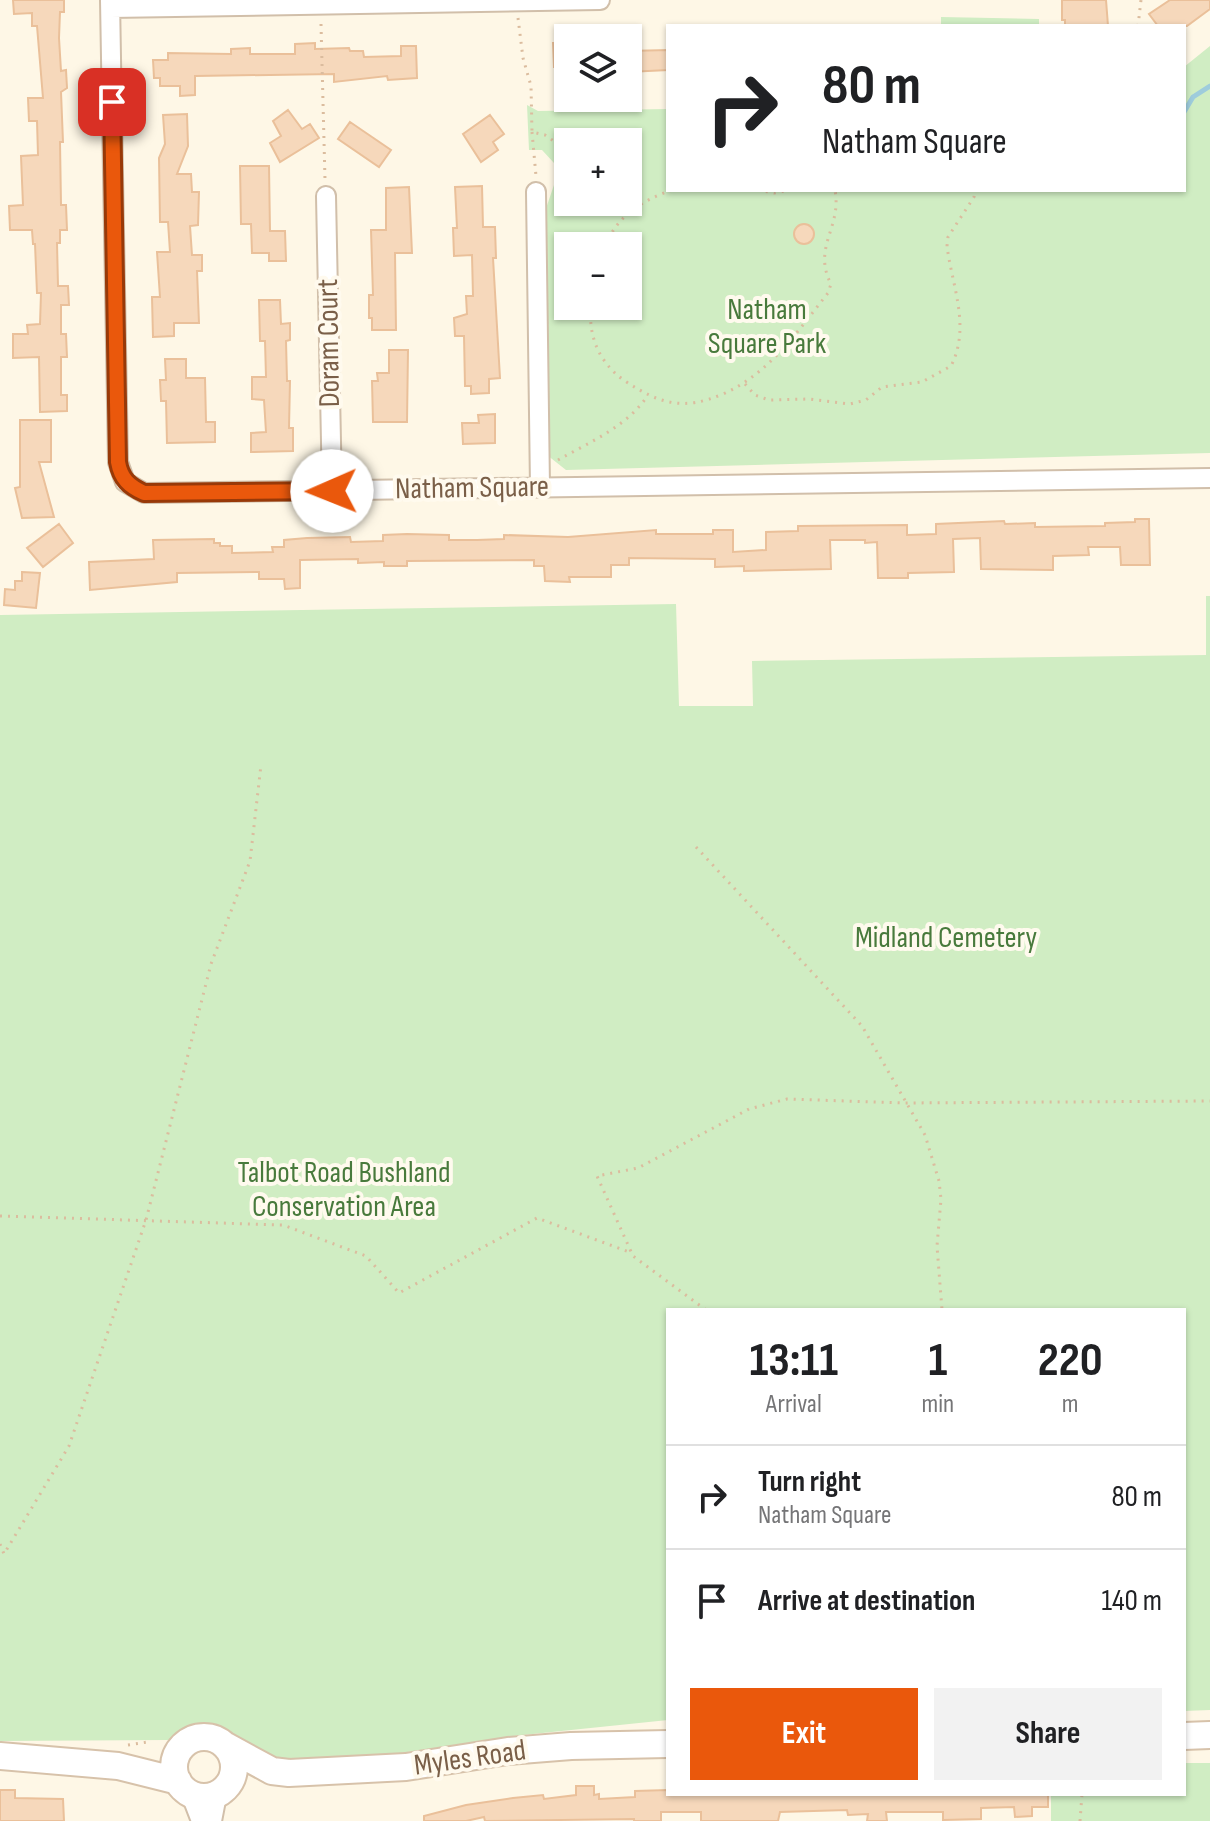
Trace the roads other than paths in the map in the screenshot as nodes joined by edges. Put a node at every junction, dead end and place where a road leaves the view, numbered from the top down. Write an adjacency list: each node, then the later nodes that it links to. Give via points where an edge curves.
1 (600, 0): 2 (street)
2 (516, 1): 3 (street)
3 (342, 2): 4 (street)
4 (110, 4): 9 (street, Natham Square, via 120,473 144,493)
5 (536, 192): 8 (street)
6 (326, 196): 9 (street, Doram Court)
7 (1210, 478): 8 (street, Natham Square)
8 (540, 487): 9 (street, Natham Square)
9 (332, 491)
10 (1210, 1735): 11 (street)
11 (1186, 1736)
12 (666, 1744): 17 (street, Myles Road, via 508,1751 406,1767)
13 (183, 1746): 14 (street, via 200,1738); 16 (street); 18 (street, via 175,1763)
14 (226, 1746): 17 (street, Myles Road); 18 (street, via 234,1770)
15 (0, 1756): 16 (street)
16 (118, 1766): 18 (street)
17 (272, 1771): 18 (street, Myles Road)
18 (204, 1789): 19 (street); 20 (street)
19 (201, 1821)
20 (212, 1821)

